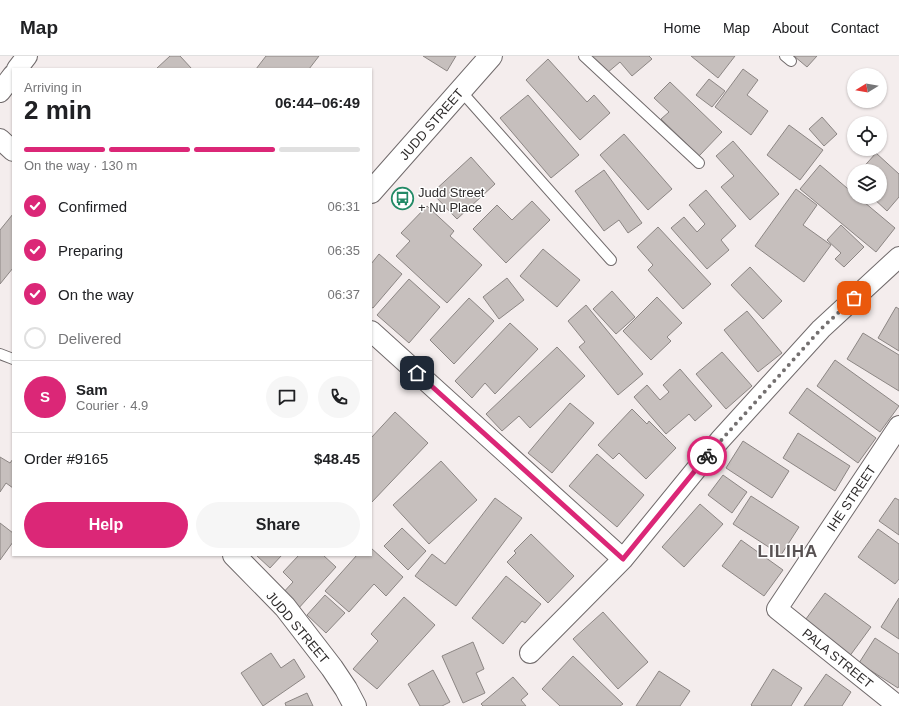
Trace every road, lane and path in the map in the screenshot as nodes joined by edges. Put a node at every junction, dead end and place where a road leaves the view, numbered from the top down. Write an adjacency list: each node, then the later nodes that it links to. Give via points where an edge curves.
1 (27, 56): 4 (street)
2 (491, 56): 6 (street, JUDD STREET)
3 (584, 56): 10 (lane)
4 (19, 68)
5 (12, 76): 7 (street)
6 (460, 90): 11 (street, JUDD STREET); 13 (lane)
7 (0, 92)
8 (0, 139): 9 (street)
9 (12, 150)
10 (699, 163)
11 (372, 191)
12 (899, 257): 19 (street, via 821,329 720,440)
13 (611, 260)
14 (372, 332): 19 (street)
15 (0, 354): 16 (lane)
16 (12, 359)
17 (899, 426): 20 (street, IHE STREET)
18 (235, 556): 22 (street, JUDD STREET, via 284,607 332,668)
19 (623, 559): 21 (street)
20 (778, 609): 23 (street, PALA STREET)
21 (530, 653)
22 (355, 706)
23 (898, 706)

